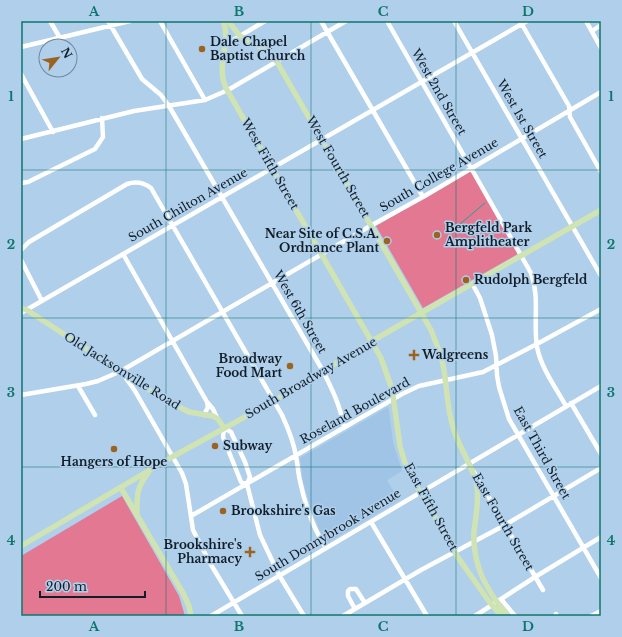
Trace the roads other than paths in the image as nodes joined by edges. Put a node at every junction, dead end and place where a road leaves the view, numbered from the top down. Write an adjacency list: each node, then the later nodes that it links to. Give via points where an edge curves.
1 (50, 21): 19 (street)
2 (130, 21): 13 (street)
3 (160, 21): 30 (street)
4 (223, 21): 21 (main road, West Fifth Street, via 226,31)
5 (228, 21): 18 (main road)
6 (265, 21): 18 (street)
7 (321, 21): 17 (street)
8 (346, 21): 17 (street)
9 (387, 21): 27 (street, West 2nd Street)
10 (454, 21): 24 (street, West 1st Street)
11 (527, 21): 14 (street, South Chilton Avenue)
12 (586, 21): 16 (street)
13 (109, 23): 19 (street); 31 (street, West 6th Street, via 142,79 161,95)
14 (521, 23): 24 (street, South Chilton Avenue); 33 (street, via 569,106)
15 (601, 25): 16 (street)
16 (592, 31): 23 (street)
17 (327, 32): 25 (street); 32 (street)
18 (240, 36): 21 (street); 25 (main road, West Fourth Street, via 269,52)
19 (60, 38)
20 (38, 43): 22 (street)
21 (225, 45): 28 (main road, West Fifth Street, via 222,70)
22 (21, 47)
23 (601, 48)
24 (472, 53): 27 (street, South Chilton Avenue); 38 (street, West 1st Street)
25 (277, 62): 28 (street); 37 (main road, West Fourth Street)
26 (21, 74): 35 (street)
27 (422, 82): 32 (street, South Chilton Avenue); 40 (street, West 2nd Street)
28 (228, 90): 30 (street); 39 (main road, West Fifth Street)
29 (601, 92): 33 (street, South College Avenue)
30 (206, 100): 31 (street)
31 (169, 106): 34 (street); 43 (street, West 6th Street)
32 (372, 110): 37 (street, South Chilton Avenue); 44 (street)
33 (569, 112): 38 (street, South College Avenue); 41 (street)
34 (102, 118): 35 (street); 42 (street, via 103,137 95,148 28,182)
35 (53, 132): 36 (street)
36 (21, 139)
37 (322, 139): 39 (street, South Chilton Avenue); 46 (main road, West Fourth Street)
38 (522, 139): 40 (street, South College Avenue); 48 (street, West 1st Street)
39 (272, 168): 43 (street, South Chilton Avenue); 51 (main road, West Fifth Street)
40 (472, 168): 44 (street, South College Avenue); 52 (street, West 2nd Street)
41 (601, 172)
42 (21, 183)
43 (222, 197): 47 (street, South Chilton Avenue); 55 (street, West 6th Street)
44 (423, 197): 46 (street, South College Avenue)
45 (601, 210): 48 (main road, South Broadway Avenue)
46 (372, 225): 51 (street, South College Avenue); 61 (main road, West Fourth Street)
47 (172, 226): 49 (street, via 151,188 142,183 132,183 29,242); 50 (street, South Chilton Avenue); 60 (street)
48 (572, 226): 52 (main road, South Broadway Avenue); 54 (street, West 1st Street)
49 (21, 250)
50 (123, 254): 57 (street, South Chilton Avenue); 62 (street)
51 (322, 254): 55 (street, South College Avenue); 63 (main road, West Fifth Street)
52 (522, 255): 56 (main road, South Broadway Avenue); 64 (street, West 2nd Street, via 536,290)
53 (21, 260): 57 (street)
54 (601, 276)
55 (272, 283): 60 (street, South College Avenue); 67 (street, West 6th Street)
56 (473, 285): 61 (main road, South Broadway Avenue); 65 (street, East Third Street, via 488,320)
57 (42, 301): 59 (street, South Chilton Avenue)
58 (601, 309): 64 (street, Roseland Boulevard)
59 (23, 311): 66 (main road, Old Jacksonville Road)
60 (222, 312): 62 (street, South College Avenue); 75 (street)
61 (422, 313): 63 (main road, South Broadway Avenue); 68 (main road, East Fourth Street, via 438,348)
62 (171, 340): 66 (street, South College Avenue); 76 (street)
63 (372, 342): 67 (main road, South Broadway Avenue); 74 (main road, East Fifth Street, via 385,367)
64 (537, 344): 65 (street, Roseland Boulevard); 77 (street, West 2nd Street, via 545,368)
65 (497, 364): 68 (street, Roseland Boulevard, via 483,372); 83 (street, East Third Street, via 504,405)
66 (121, 371): 69 (main road, Old Jacksonville Road); 70 (street, South College Avenue); 72 (street)
67 (323, 371): 75 (main road, South Broadway Avenue); 82 (street, West 6th Street, via 336,399)
68 (445, 380): 74 (street, Roseland Boulevard, via 419,386); 87 (main road, East Fourth Street, via 452,425)
69 (136, 381): 72 (street); 79 (main road, Old Jacksonville Road, via 174,405)
70 (78, 386): 73 (street, South College Avenue); 78 (street)
71 (601, 386): 77 (street, South Donnybrook Avenue)
72 (135, 392): 86 (street)
73 (21, 395)
74 (394, 398): 82 (street, Roseland Boulevard); 92 (main road, East Fifth Street, via 402,454)
75 (274, 401): 81 (main road, South Broadway Avenue); 85 (street, via 288,430)
76 (207, 402): 79 (street, via 208,407); 80 (street)
77 (569, 404): 83 (street, South Donnybrook Avenue); 84 (street, West 2nd Street)
78 (95, 415)
79 (204, 415): 80 (main road, Old Jacksonville Road)
80 (217, 418): 81 (main road)
81 (224, 428): 86 (main road, South Broadway Avenue); 90 (street, via 230,432 245,462 250,477); 90 (street, via 222,437 241,482)
82 (344, 428): 85 (street, Roseland Boulevard)
83 (518, 434): 87 (street, South Donnybrook Avenue); 93 (street, East Third Street)
84 (601, 454)
85 (296, 455): 90 (street, Roseland Boulevard); 102 (street, via 305,501)
86 (172, 457): 89 (main road, South Broadway Avenue); 95 (street, via 186,484)
87 (470, 465): 92 (street, South Donnybrook Avenue); 97 (street, East Fourth Street); 99 (main road, East Fourth Street, via 478,500)
88 (601, 468): 93 (street)
89 (150, 471): 91 (main road, South Broadway Avenue); 94 (main road, via 139,488)
90 (247, 484): 95 (street, Roseland Boulevard); 104 (street, via 260,535)
91 (121, 488): 94 (main road); 100 (main road, South Broadway Avenue)
92 (420, 492): 96 (street, South Donnybrook Avenue); 103 (main road, East Fifth Street)
93 (554, 496): 97 (street); 101 (street, East Third Street)
94 (137, 516): 114 (main road, via 183,593)
95 (191, 516): 109 (street, via 199,544)
96 (371, 522): 102 (street, South Donnybrook Avenue); 107 (street)
97 (505, 525): 99 (street); 105 (street, East Fourth Street)
98 (601, 537): 101 (street)
99 (474, 542): 103 (street); 110 (main road, East Fifth Street, via 480,572)
100 (21, 546)
101 (584, 547): 105 (street); 106 (street, East Third Street)
102 (326, 548): 104 (street, South Donnybrook Avenue)
103 (455, 552): 107 (street); 110 (main road, East Fifth Street)
104 (279, 575): 109 (street, South Donnybrook Avenue); 117 (street)
105 (535, 577): 108 (street, East Fourth Street); 110 (street)
106 (601, 578)
107 (406, 579): 111 (street); 119 (street)
108 (543, 590)
109 (234, 602): 115 (street, South Donnybrook Avenue); 116 (street)
110 (496, 602): 120 (street); 121 (main road, East Fifth Street); 122 (main road, East Fifth Street); 123 (street)
111 (365, 603): 112 (street); 112 (street, via 356,589 350,589 348,596)
112 (355, 609): 118 (street)
113 (601, 611): 124 (street)
114 (191, 616)
115 (211, 616)
116 (242, 616)
117 (304, 616)
118 (343, 616)
119 (427, 616)
120 (475, 616)
121 (501, 616)
122 (508, 616)
123 (515, 616)
124 (591, 616)

